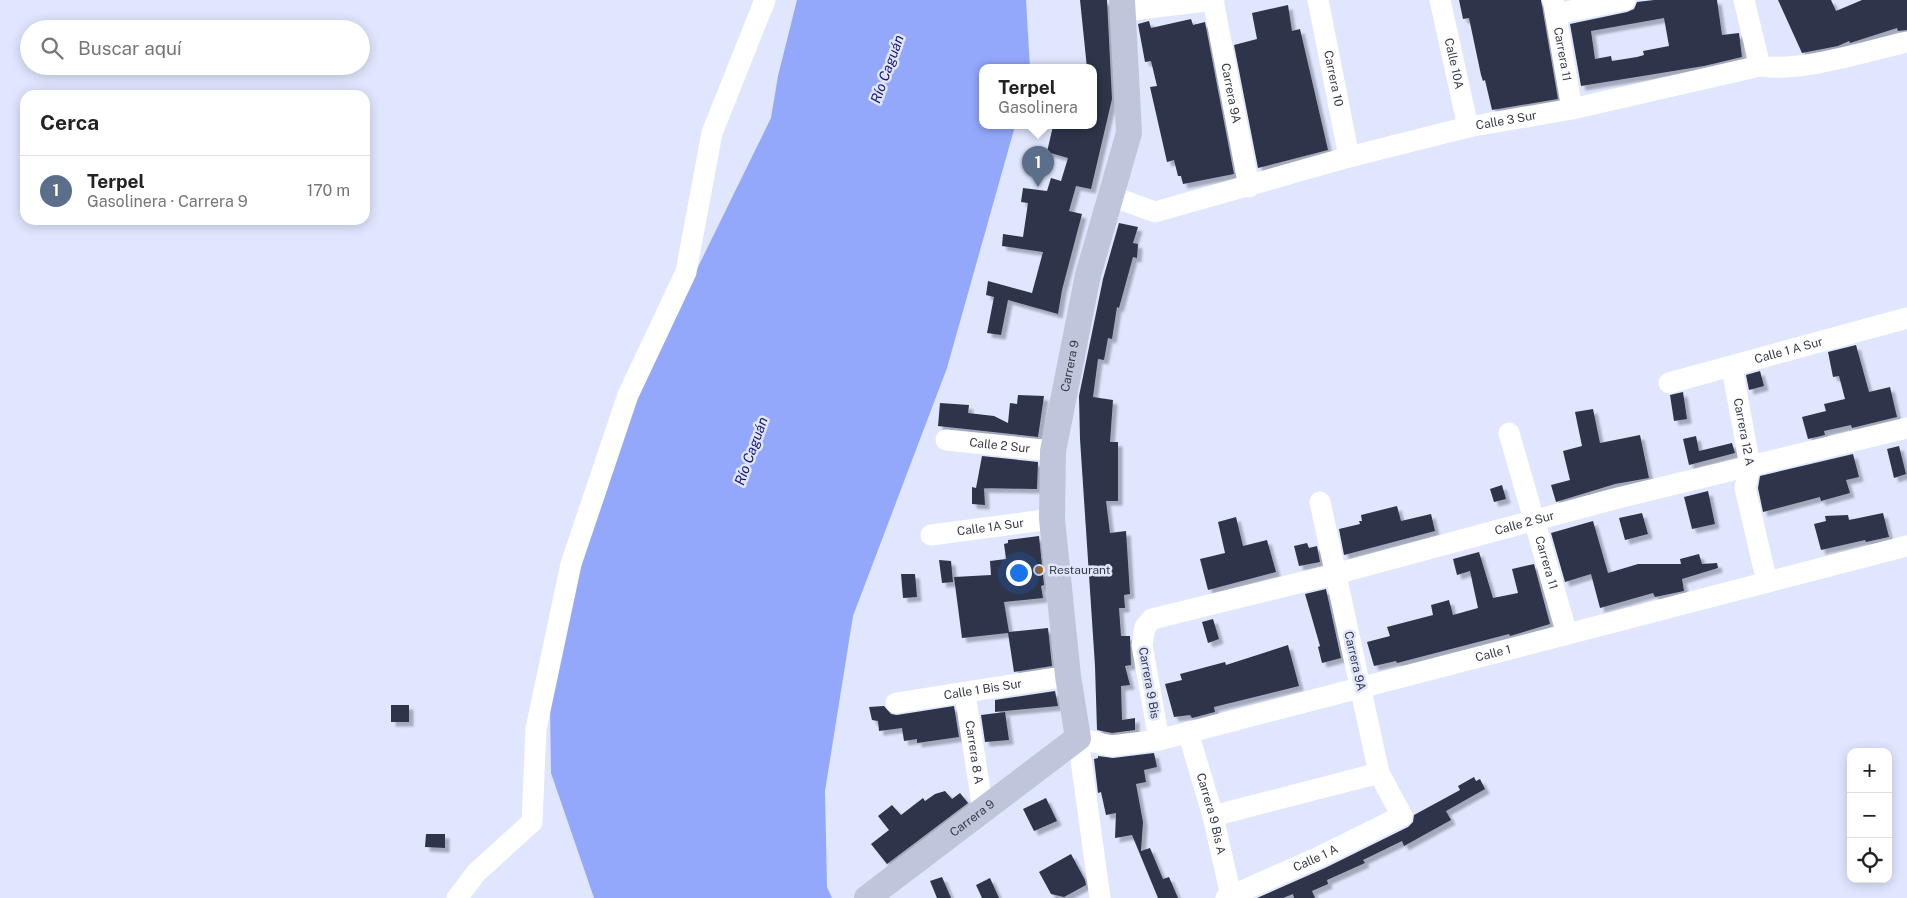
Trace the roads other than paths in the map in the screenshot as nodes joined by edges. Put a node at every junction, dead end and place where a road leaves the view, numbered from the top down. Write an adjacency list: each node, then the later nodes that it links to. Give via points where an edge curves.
1 (765, 0): 45 (street, via 712,132 686,272 628,395 571,564 536,729 532,822 476,873)
2 (1214, 0): 7 (street); 14 (street, Carrera 9A)
3 (1318, 0): 13 (street, Carrera 10)
4 (1440, 0): 12 (street, Calle 10A)
5 (1625, 0): 8 (street)
6 (1744, 0): 10 (street)
7 (1125, 4): 15 (main road, Carrera 9, via 1129,133)
8 (1554, 7): 11 (street, Carrera 11)
9 (1907, 42): 10 (street, Calle 3 Sur, via 1824,61 1773,68)
10 (1760, 66): 11 (street, Calle 3 Sur)
11 (1572, 109): 12 (street, Calle 3 Sur)
12 (1468, 127): 13 (street, Calle 3 Sur)
13 (1349, 157): 14 (street, Calle 3 Sur)
14 (1249, 187): 15 (street, Calle 3 Sur, via 1155,212)
15 (1111, 196): 22 (main road, Carrera 9, via 1088,276)
16 (1907, 318): 17 (street, Calle 1 A Sur)
17 (1732, 368): 18 (street, Calle 1 A Sur); 23 (street, Carrera 12 A)
18 (1669, 383)
19 (1907, 428): 23 (street, Calle 2 Sur)
20 (1509, 433): 26 (street, Carrera 11)
21 (946, 440): 22 (street, Calle 2 Sur)
22 (1053, 451): 25 (main road, Carrera 9)
23 (1750, 466): 26 (street, Calle 2 Sur); 30 (street, Carrera 12 A, via 1745,488)
24 (1320, 502): 29 (street, Carrera 9A)
25 (1052, 520): 27 (street, Calle 1A Sur); 33 (main road, Carrera 9)
26 (1534, 522): 29 (street, Calle 2 Sur); 32 (street, Carrera 11)
27 (931, 535)
28 (1907, 546): 30 (street, Calle 1)
29 (1335, 574): 31 (street, Calle 2 Sur, via 1152,619); 34 (street, Carrera 9A)
30 (1767, 582): 32 (street, Calle 1)
31 (1145, 627): 39 (street, Carrera 9 Bis, via 1142,645)
32 (1567, 634): 34 (street, Calle 1)
33 (1068, 676): 35 (street, Calle 1 Bis Sur); 38 (main road, Carrera 9)
34 (1361, 687): 37 (street, Calle 1); 40 (street, Carrera 9A)
35 (965, 694): 36 (street, Calle 1 Bis Sur); 41 (street, Carrera 8 A)
36 (896, 703)
37 (1188, 732): 39 (street, Calle 1); 42 (street, Carrera 9 Bis A)
38 (1078, 738): 39 (street, Calle 1, via 1111,746); 41 (main road, Carrera 9); 47 (street, Carrera 9)
39 (1160, 740)
40 (1379, 773): 42 (street); 43 (street, Carrera 9A)
41 (983, 810): 46 (main road, Carrera 9)
42 (1212, 816): 44 (street, Carrera 9 Bis A)
43 (1402, 816): 44 (street, Calle 1 A)
44 (1228, 897)
45 (457, 898)
46 (867, 898)
47 (1100, 898)

